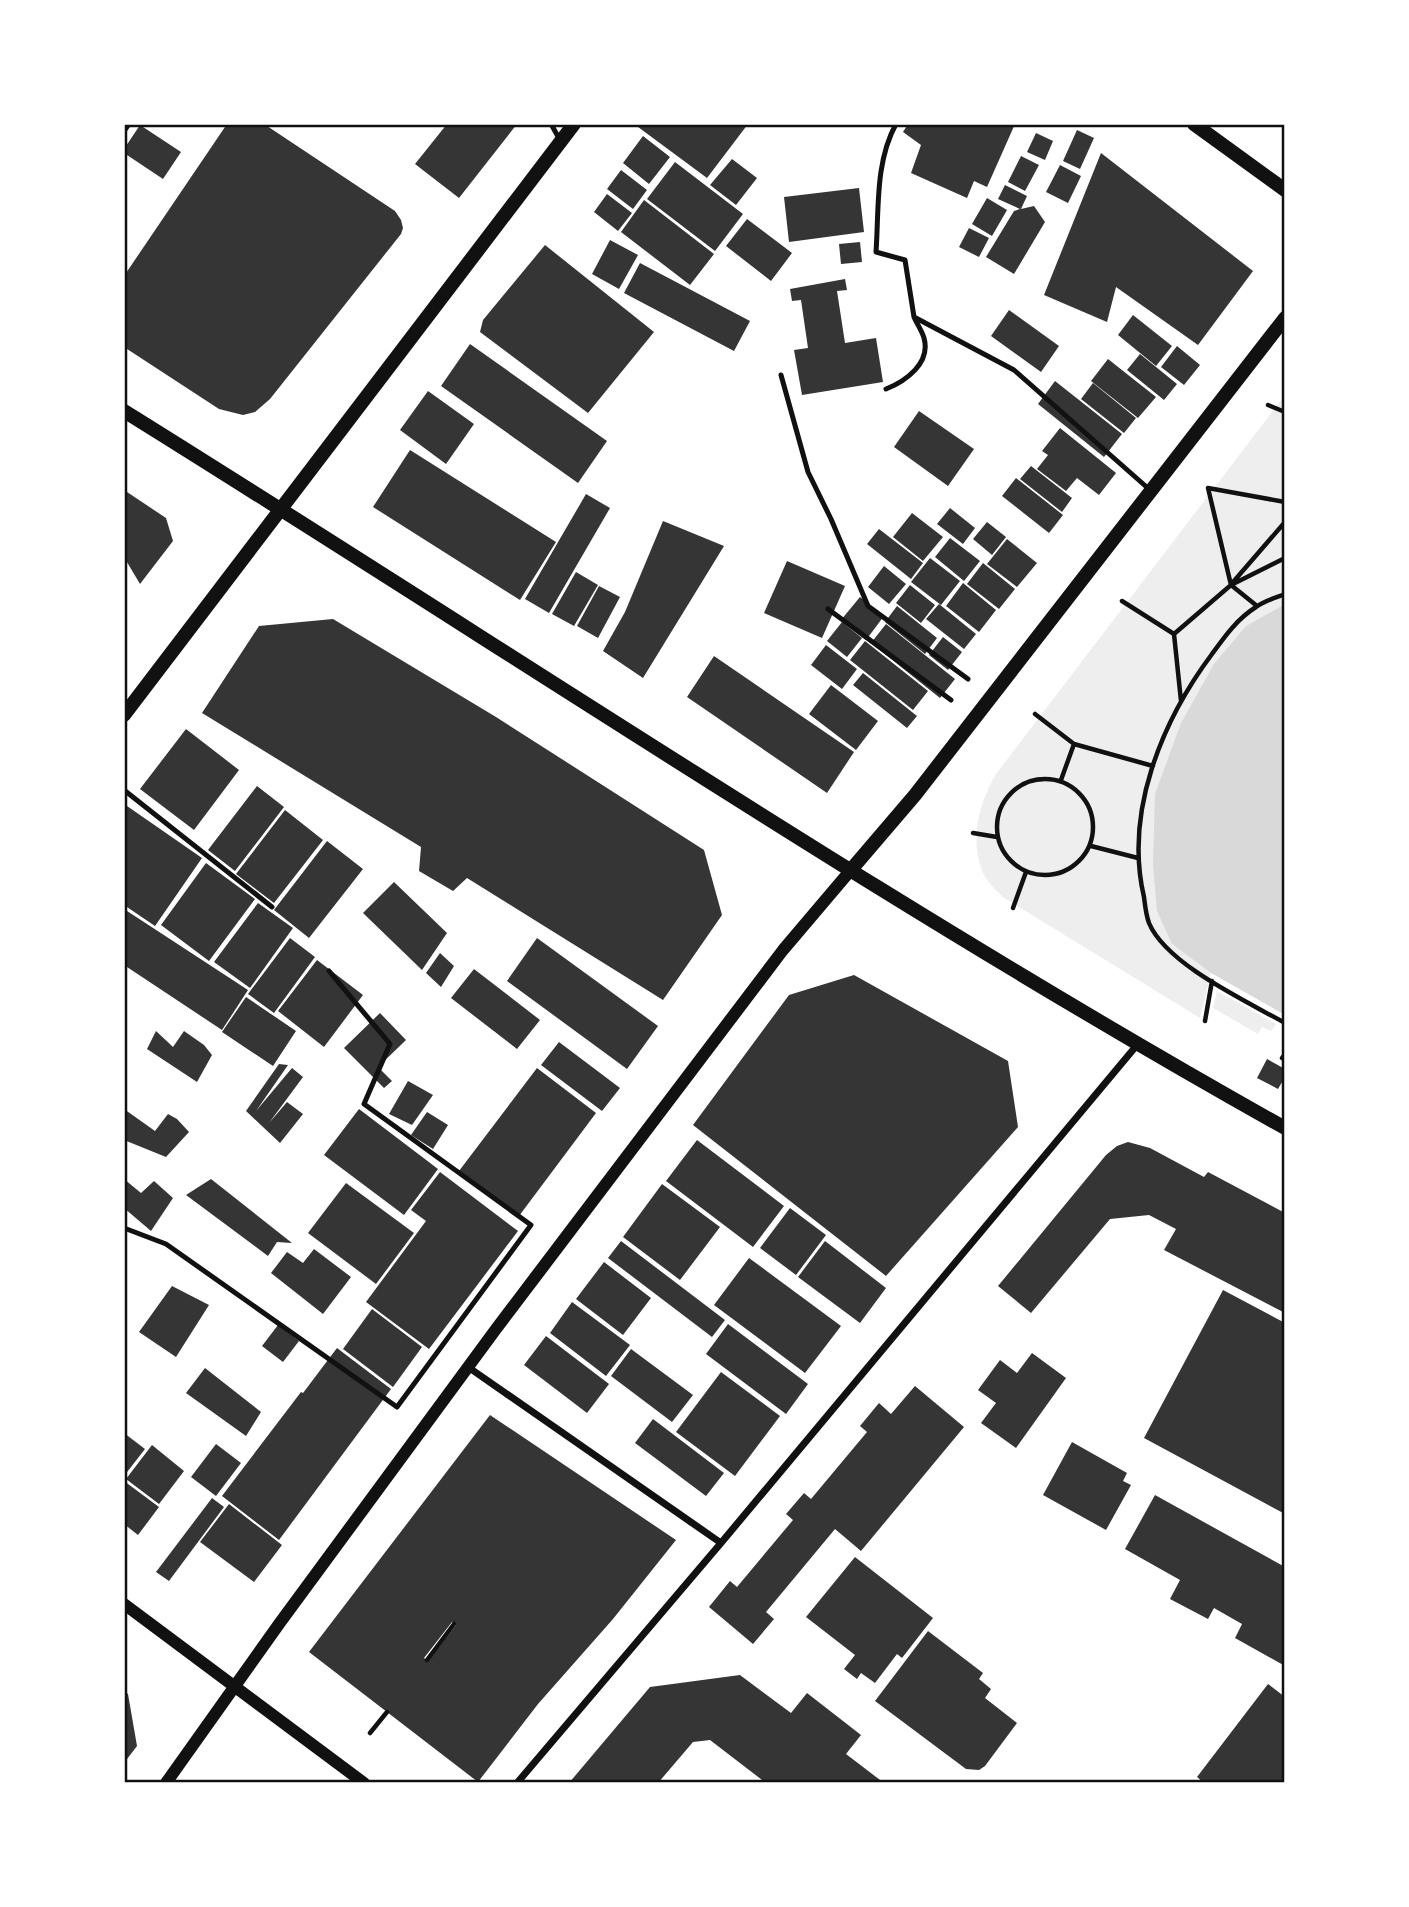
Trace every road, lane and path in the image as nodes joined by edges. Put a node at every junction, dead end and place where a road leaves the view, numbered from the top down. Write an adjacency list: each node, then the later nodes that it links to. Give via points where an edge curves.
1 (129, 124): 6 (lane)
2 (551, 124): 7 (lane)
3 (574, 124): 7 (main road)
4 (896, 124): 9 (lane, via 882,163 877,252 905,260)
5 (1194, 124): 8 (main road)
6 (124, 131)
7 (561, 142): 18 (main road)
8 (1285, 190)
9 (914, 317): 12 (lane, via 924,338 923,357 909,376); 16 (lane, via 1014,370)
10 (1285, 318): 16 (main road)
11 (781, 375): 27 (lane, via 808,472 868,606)
12 (886, 389)
13 (1268, 405): 15 (path)
14 (124, 411): 18 (main road)
15 (1285, 412)
16 (1150, 490): 40 (main road, via 915,795)
17 (1285, 502): 21 (path, via 1208,488)
18 (282, 509): 30 (main road); 40 (main road)
19 (1285, 522): 21 (path)
20 (1285, 558): 21 (path)
21 (1231, 585): 24 (path); 26 (path)
22 (1285, 594): 24 (path)
23 (1122, 601): 26 (path)
24 (1257, 606): 29 (path, via 1234,625)
25 (828, 609): 28 (lane)
26 (1174, 634): 29 (path)
27 (968, 679)
28 (951, 700)
29 (1182, 701): 33 (path)
30 (124, 715)
31 (1035, 715): 32 (path)
32 (1074, 744): 33 (path); 34 (path)
33 (1153, 766): 39 (path, via 1140,824)
34 (1060, 780): 37 (path, via 1044,778 1013,791 997,820); 38 (path, via 1075,788 1093,815)
35 (124, 790): 42 (lane)
36 (973, 833): 37 (path)
37 (998, 837): 41 (path, via 1003,852)
38 (1091, 846): 39 (path); 41 (path, via 1071,869 1057,875)
39 (1139, 858): 45 (path, via 1149,923 1166,949)
40 (850, 871): 48 (main road); 51 (street, via 783,950)
41 (1027, 872): 43 (path)
42 (272, 907)
43 (1013, 908)
44 (329, 971): 50 (lane, via 390,1044 364,1104 531,1226 397,1407 166,1244)
45 (1212, 981): 46 (path); 47 (path)
46 (1205, 1021)
47 (1285, 1023)
48 (1137, 1045): 49 (main road); 52 (street)
49 (1285, 1128)
50 (124, 1228)
51 (468, 1367): 52 (street); 56 (street)
52 (721, 1543): 61 (street)
53 (124, 1604): 56 (street)
54 (454, 1624): 55 (path)
55 (427, 1660)
56 (235, 1686): 59 (street); 60 (street)
57 (387, 1712): 58 (path)
58 (370, 1733)
59 (166, 1783)
60 (364, 1783)
61 (517, 1783)

